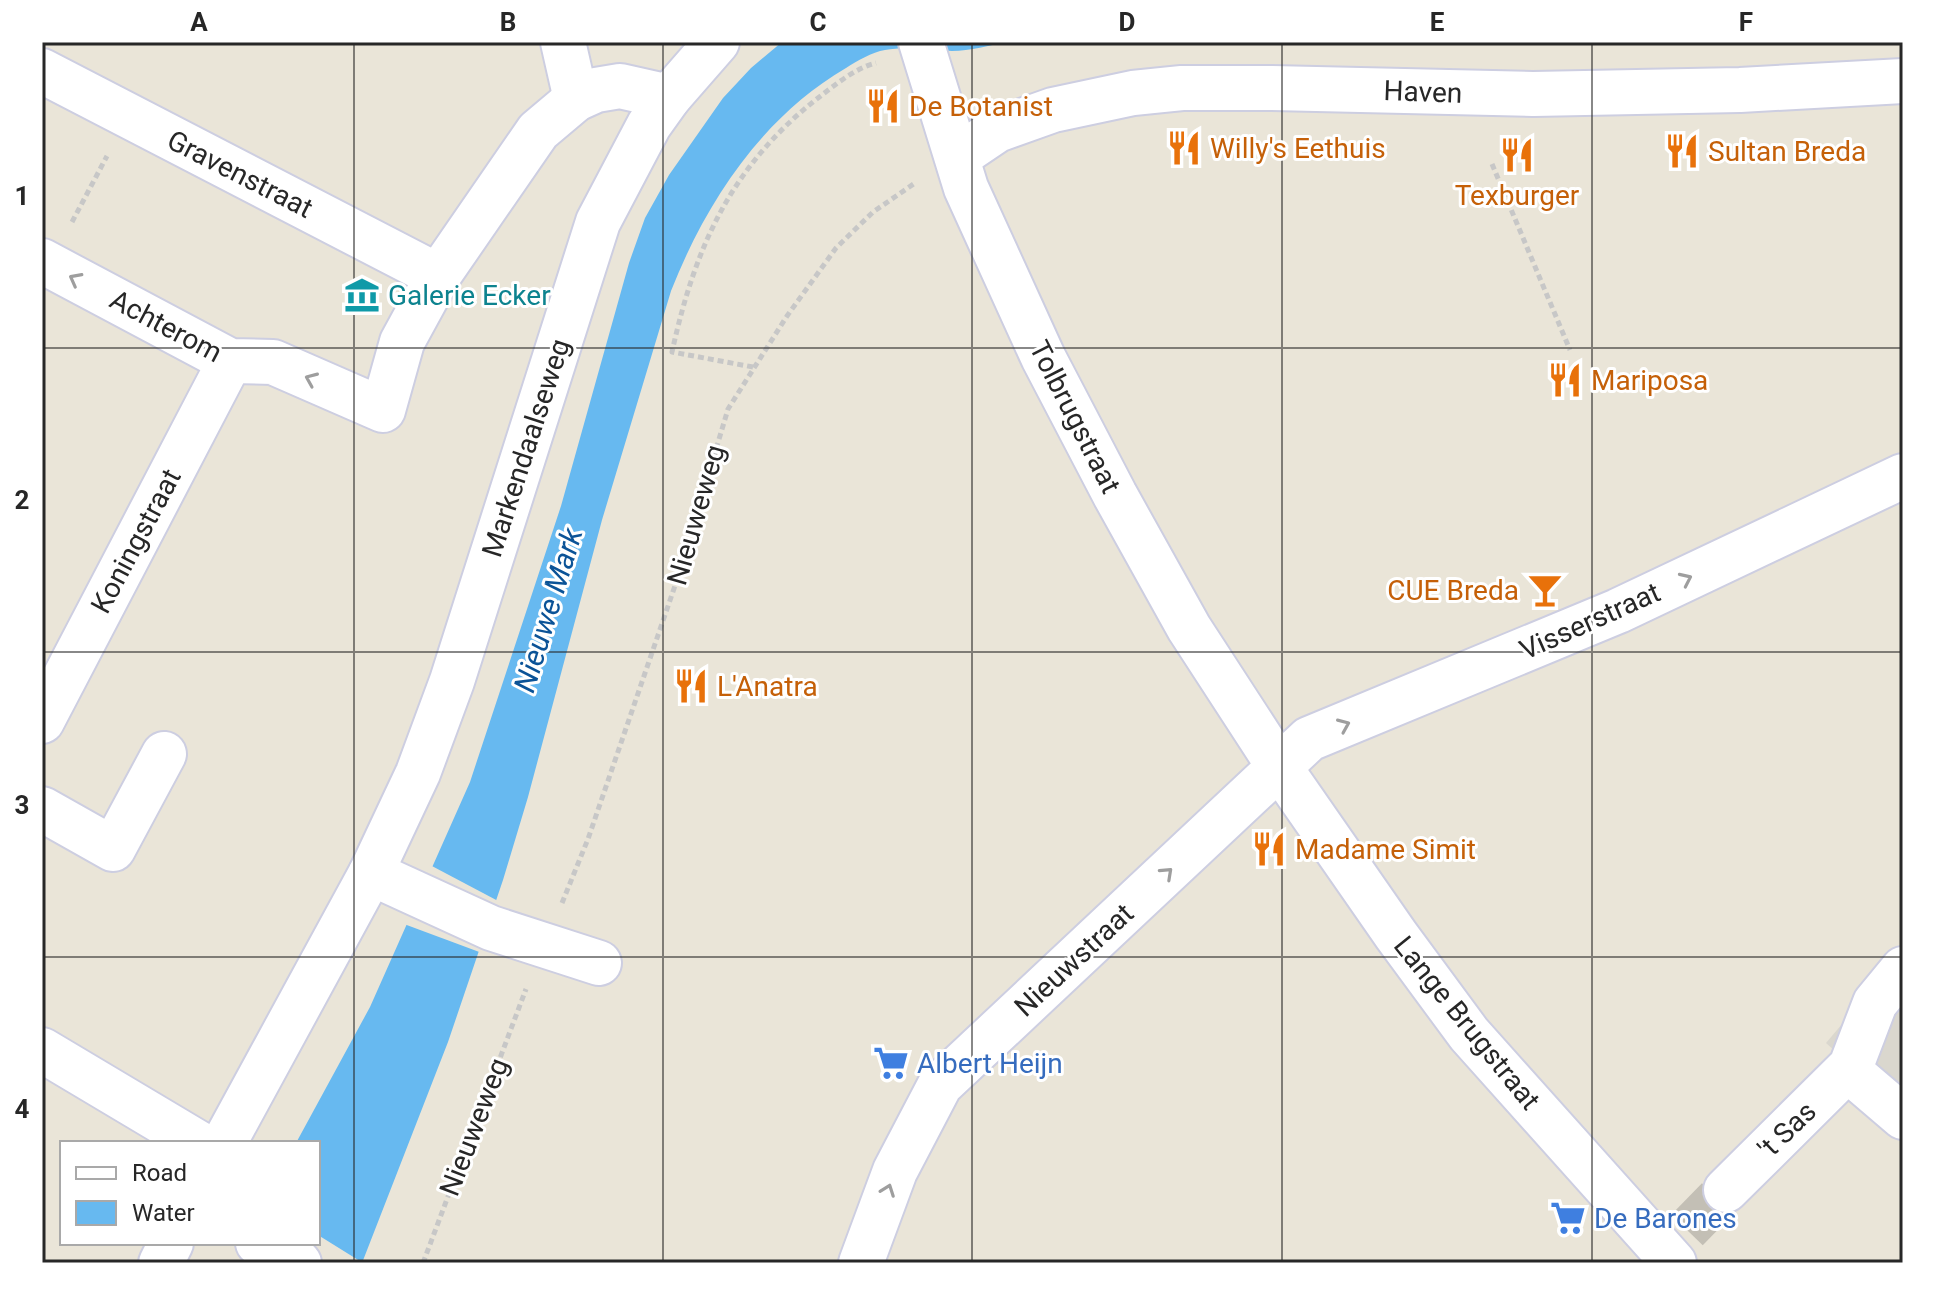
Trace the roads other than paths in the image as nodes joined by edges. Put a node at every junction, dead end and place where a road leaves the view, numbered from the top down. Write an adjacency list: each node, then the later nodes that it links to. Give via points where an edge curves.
1 (563, 42): 7 (street)
2 (717, 42): 6 (street, Markendaalseweg)
3 (923, 49): 8 (street, Tolbrugstraat)
4 (42, 71): 10 (street, Gravenstraat)
5 (1903, 81): 8 (street, Haven, via 1533,94 1182,88 1053,110 997,130)
6 (669, 97): 7 (street, via 620,86); 17 (street, Markendaalseweg, via 598,222 452,681 418,773)
7 (576, 99): 10 (street, via 538,131)
8 (957, 157): 15 (street, Tolbrugstraat, via 1043,357 1115,495 1189,628)
9 (45, 263): 11 (street, Achterom, one-way to 9)
10 (438, 276): 11 (street, Achterom, one-way to 11, via 402,342 383,410 273,362)
11 (230, 361): 13 (street, Koningstraat)
12 (1903, 476): 15 (street, Visserstraat, one-way to 12, via 1309,739 1618,611)
13 (42, 721)
14 (164, 754): 16 (street, via 113,849)
15 (1280, 768): 28 (street, Lange Brugstraat, via 1469,1034); 31 (street, Nieuwstraat, one-way to 15, via 895,1171 940,1085)
16 (42, 809)
17 (371, 873): 18 (street, via 454,911); 24 (street, Markendaalseweg)
18 (599, 963)
19 (1903, 969): 21 (street, 't Sas, via 1875,1003)
20 (42, 1050): 23 (street)
21 (1848, 1070): 22 (street); 25 (street, 't Sas)
22 (1903, 1117)
23 (195, 1141)
24 (225, 1141)
25 (1726, 1190)
26 (170, 1245): 29 (street)
27 (262, 1245): 30 (street)
28 (1675, 1249)
29 (161, 1263)
30 (299, 1263)
31 (861, 1263)

